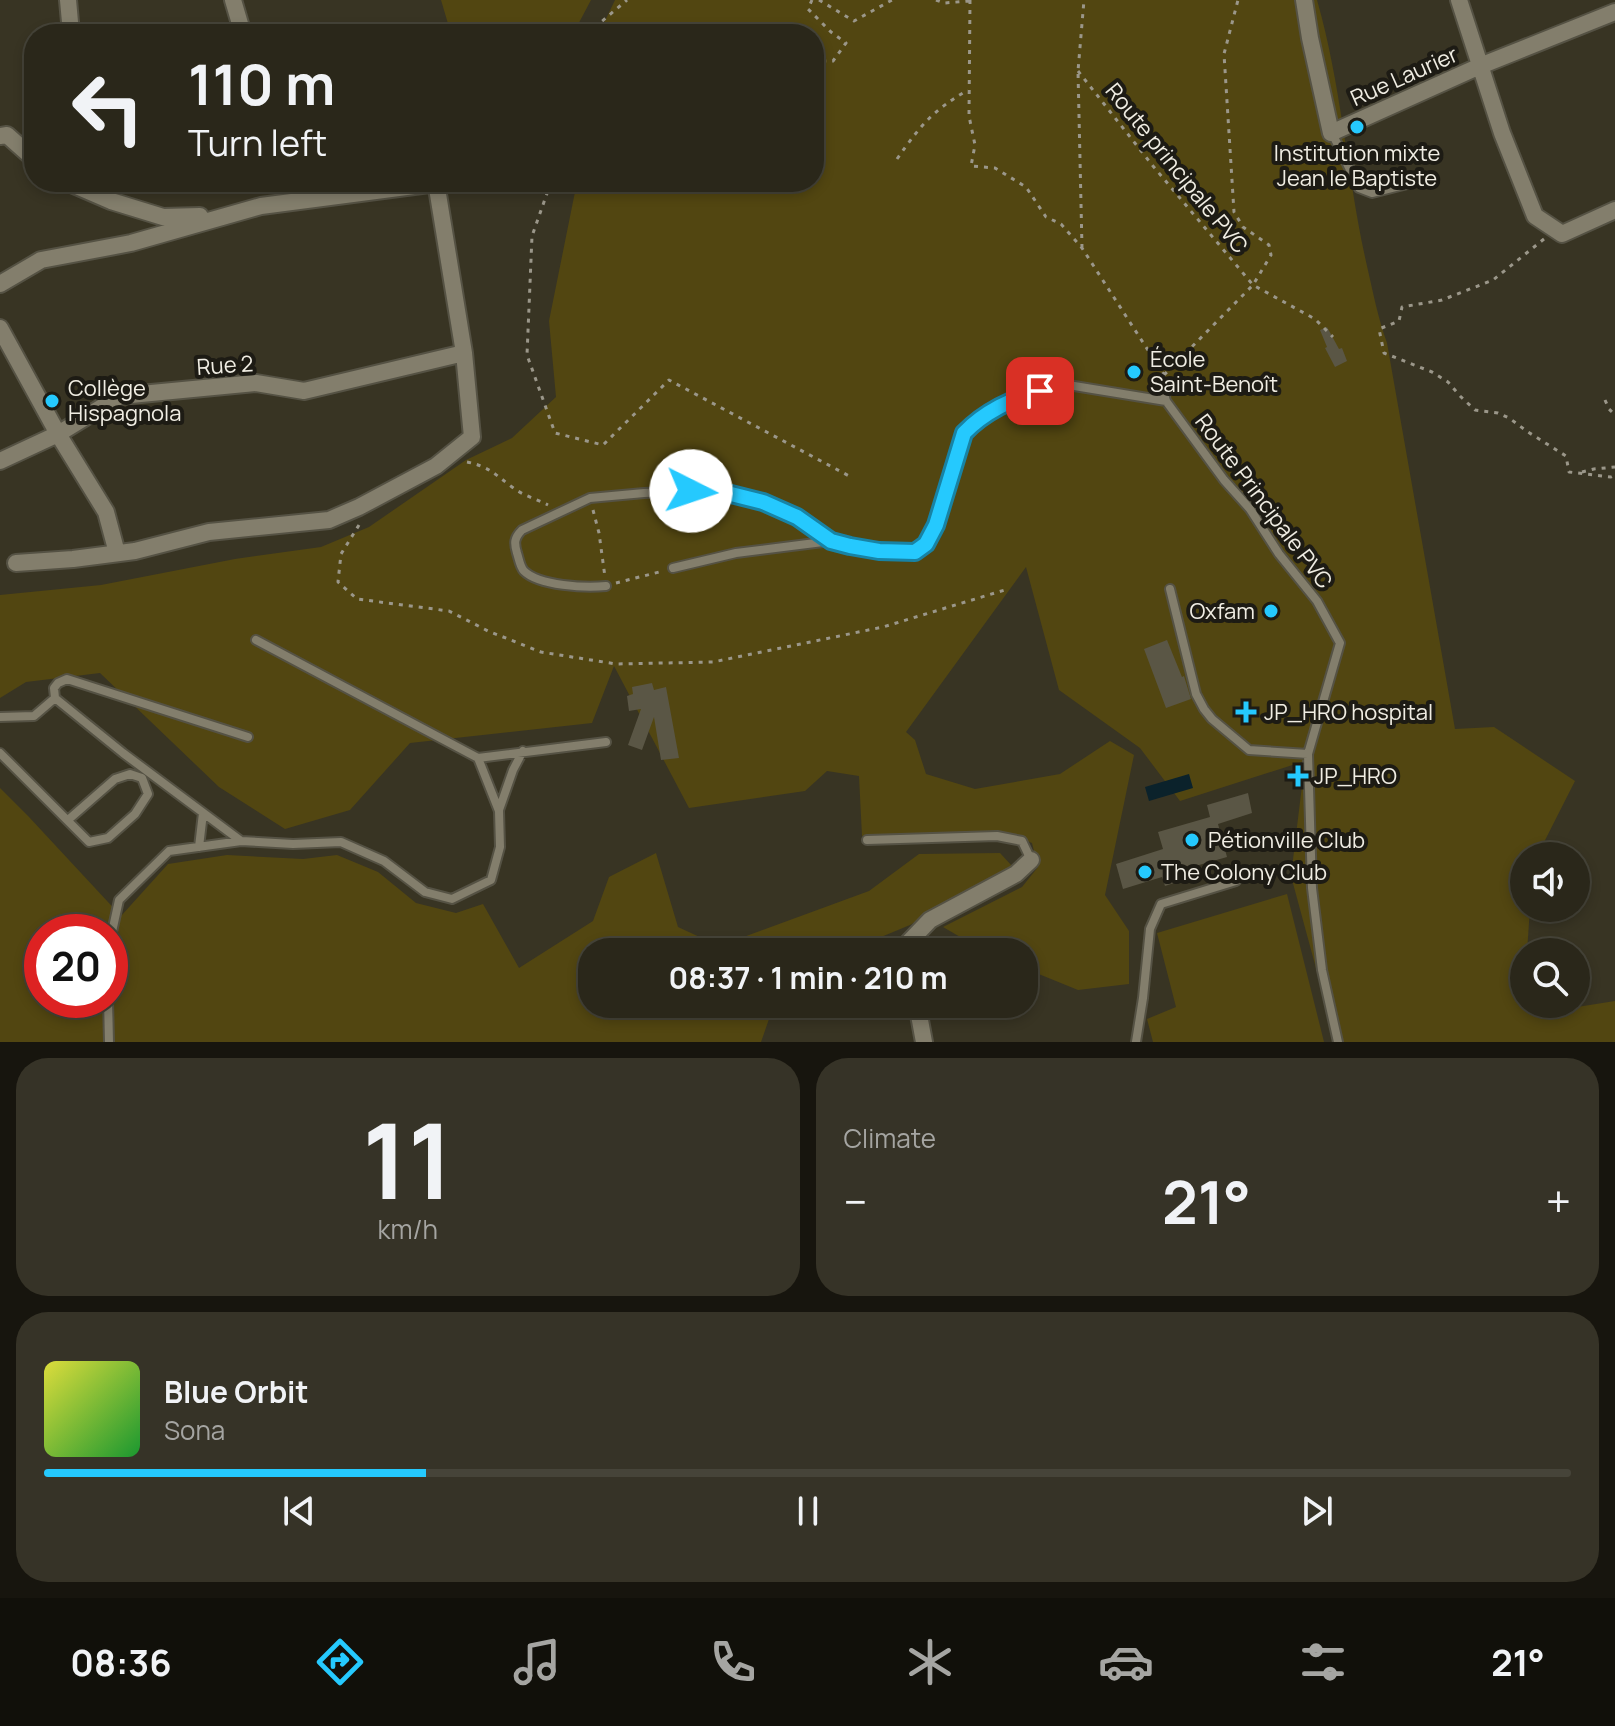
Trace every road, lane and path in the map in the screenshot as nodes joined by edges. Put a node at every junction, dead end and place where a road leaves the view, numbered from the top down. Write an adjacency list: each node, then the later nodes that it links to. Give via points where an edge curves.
1 (68, 0): 14 (street)
2 (233, 0): 15 (street)
3 (627, 0): 16 (path)
4 (812, 0): 17 (path, via 808,9)
5 (819, 0): 6 (path, via 854,21)
6 (892, 0)
7 (936, 0): 8 (path)
8 (970, 0): 22 (path)
9 (1084, 0): 21 (path, Route Principale PVC)
10 (1238, 0): 37 (path, Route Principale PVC, via 1224,54 1234,212 1243,227 1269,245 1271,255)
11 (1304, 0): 23 (street)
12 (1459, 0): 20 (street)
13 (1615, 12): 20 (street, Rue Laurier)
14 (70, 22)
15 (240, 24)
16 (599, 24)
17 (823, 24)
18 (824, 25): 19 (path, via 846,43 833,61)
19 (824, 61)
20 (1480, 66): 23 (street, Rue Laurier); 34 (street, via 1535,216)
21 (1078, 71): 35 (path, Route Principale PVC); 37 (path, Route principale PVC)
22 (969, 89): 26 (path, via 921,125); 35 (path, via 975,145 971,166 995,168 1026,187 1046,217 1061,224)
23 (1331, 133): 27 (lane, via 1359,188 1372,193)
24 (0, 136): 25 (street, via 7,135)
25 (24, 150)
26 (897, 159)
27 (1423, 180)
28 (90, 192): 33 (street, via 163,217)
29 (368, 192): 33 (street)
30 (437, 192): 40 (street)
31 (547, 192): 52 (path, via 532,236 527,355 555,433 603,445 669,380)
32 (1615, 210): 34 (street, via 1562,234)
33 (226, 215): 36 (street, via 131,243 41,260)
34 (1554, 229): 50 (path, via 1493,280 1442,300 1402,307 1399,321 1379,329 1384,353 1448,382 1475,410 1509,418 1566,456 1569,472)
35 (1082, 248): 41 (path)
36 (0, 284)
37 (1253, 285): 39 (path, via 1315,319); 41 (path)
38 (0, 328): 46 (street)
39 (1333, 337)
40 (464, 353): 46 (street, Rue 2, via 304,391 256,383 120,396); 57 (street, via 472,437 436,466 329,520 209,532)
41 (1164, 375): 42 (path)
42 (1162, 386): 44 (lane, Route Principale PVC)
43 (1605, 400): 45 (path)
44 (1166, 401): 56 (lane, via 1062,384 1018,397 964,433 926,544 915,552 879,551); 70 (lane, Route Principale PVC, via 1317,601 1340,643)
45 (1615, 415)
46 (58, 434): 47 (street, Rue 2); 57 (street, via 106,512)
47 (0, 461)
48 (463, 461): 54 (path, via 493,471 514,489)
49 (1615, 467): 50 (path)
50 (1579, 473): 51 (path)
51 (1615, 475)
52 (851, 477)
53 (590, 498): 54 (lane); 56 (lane, via 715,490 763,502); 60 (path)
54 (562, 511): 60 (lane, via 516,536 521,568 561,584)
55 (364, 516): 61 (path, via 341,554 338,582 357,599 449,611 541,652 616,664 713,662 883,627)
56 (831, 541): 59 (lane, via 736,553)
57 (117, 553): 58 (street)
58 (16, 563)
59 (673, 568): 60 (path)
60 (606, 586)
61 (1008, 589)
62 (1170, 589): 70 (lane, via 1196,694 1212,719 1249,750)
63 (256, 640): 71 (lane)
64 (55, 698): 65 (lane, via 34,716); 66 (lane, via 54,688 67,679); 73 (lane)
65 (0, 717)
66 (248, 737)
67 (606, 742): 68 (lane)
68 (523, 751): 71 (lane); 72 (lane)
69 (0, 753): 74 (lane)
70 (1308, 754): 87 (lane, Route Principale PVC, via 1312,888)
71 (478, 758): 72 (lane)
72 (499, 811): 76 (lane, via 500,847 491,880 452,899 425,892 384,861 341,842)
73 (203, 813): 76 (lane); 77 (lane)
74 (68, 820): 74 (lane, via 89,842 108,838 148,794 142,778 130,774 115,779)
75 (867, 840): 78 (lane, via 997,836 1022,841)
76 (241, 841): 77 (lane)
77 (199, 847): 80 (lane, via 169,851 119,900)
78 (1031, 860): 81 (street, via 1016,874 930,920)
79 (1236, 881): 86 (lane, via 1161,904 1150,929)
80 (116, 914)
81 (913, 938)
82 (108, 1018): 84 (lane)
83 (920, 1018): 85 (street)
84 (109, 1042)
85 (924, 1042)
86 (1136, 1042)
87 (1338, 1042)

